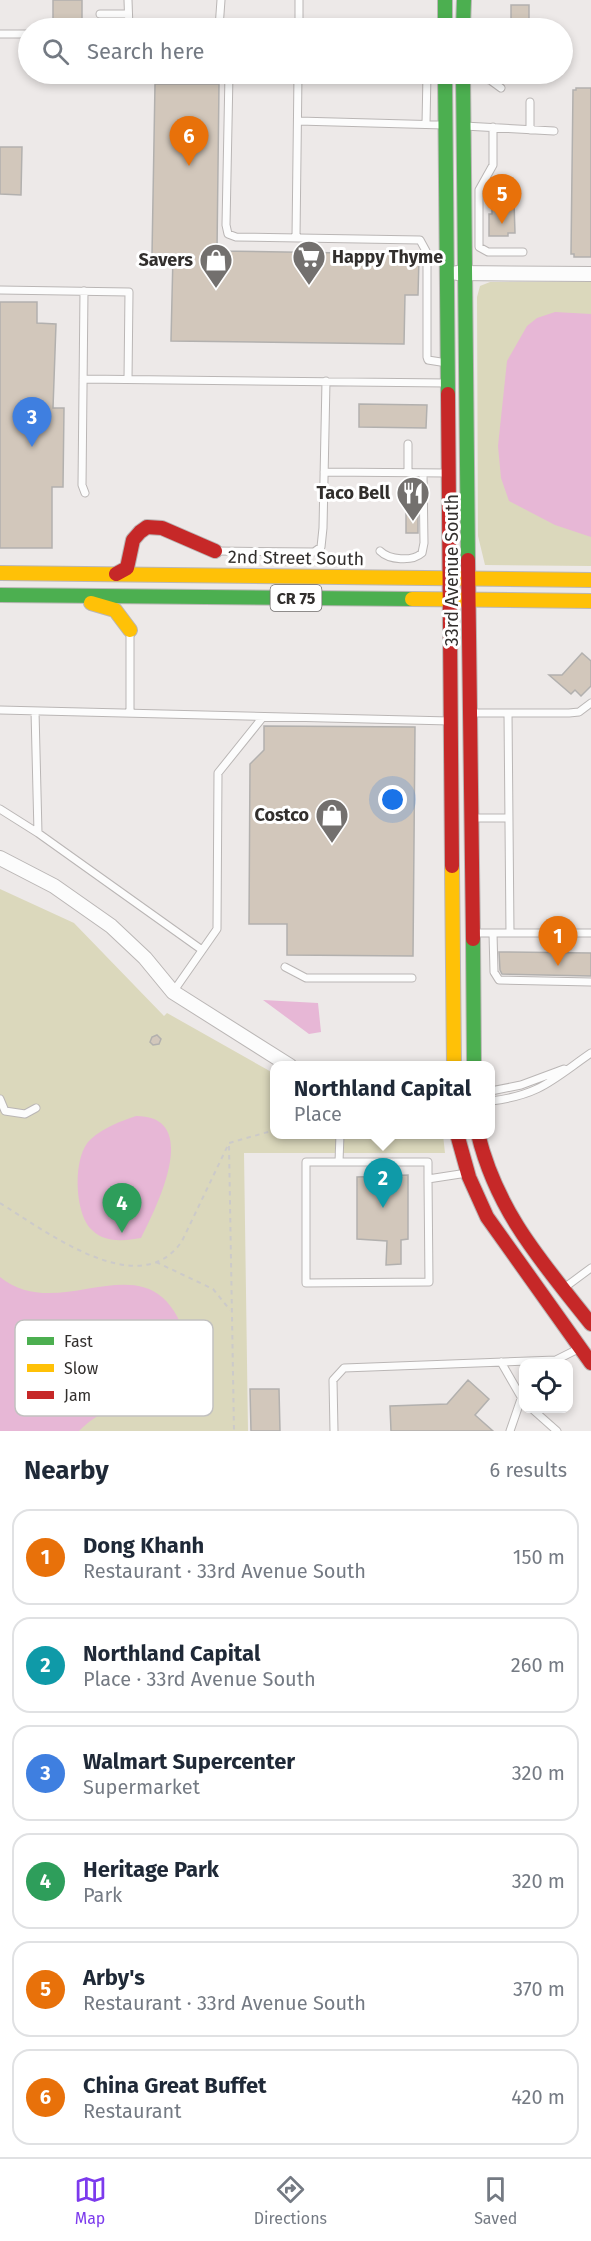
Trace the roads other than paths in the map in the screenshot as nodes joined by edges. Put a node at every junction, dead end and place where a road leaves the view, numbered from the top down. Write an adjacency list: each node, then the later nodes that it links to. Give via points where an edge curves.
1 (128, 0): 7 (lane)
2 (221, 0): 9 (lane)
3 (299, 0): 10 (lane)
4 (445, 0): 11 (main road)
5 (464, 0): 12 (main road)
6 (100, 14): 7 (lane)
7 (128, 14): 8 (lane)
8 (128, 18)
9 (220, 18)
10 (299, 18)
11 (445, 18)
12 (463, 18)
13 (0, 34): 14 (lane)
14 (18, 34)
15 (230, 84): 30 (lane, via 228,234)
16 (298, 84): 23 (lane)
17 (427, 84): 24 (lane)
18 (445, 84): 25 (main road, 33rd Avenue South)
19 (463, 84): 26 (main road, 33rd Avenue South)
20 (496, 84): 21 (lane)
21 (501, 88)
22 (530, 102): 28 (lane)
23 (298, 121): 24 (lane); 30 (lane)
24 (426, 124): 25 (lane)
25 (445, 125): 26 (lane); 32 (main road, 33rd Avenue South)
26 (464, 126): 27 (lane); 33 (main road, 33rd Avenue South)
27 (493, 127): 28 (lane); 31 (lane, via 493,165 479,190 479,247 488,252)
28 (530, 130): 29 (lane)
29 (554, 131)
30 (296, 237): 37 (lane, via 420,240 428,265 427,357 433,362)
31 (523, 252)
32 (446, 273): 33 (street); 37 (main road, 33rd Avenue South)
33 (465, 273): 34 (street); 54 (main road, 33rd Avenue South)
34 (591, 274)
35 (0, 290): 36 (lane)
36 (84, 291): 38 (lane); 39 (lane, via 129,292)
37 (447, 363): 41 (main road, 33rd Avenue South)
38 (83, 379): 39 (lane); 47 (lane)
39 (128, 379): 40 (lane)
40 (326, 381): 41 (lane); 43 (lane)
41 (447, 383): 46 (main road, 33rd Avenue South)
42 (408, 444): 44 (lane)
43 (324, 472): 44 (lane); 48 (lane, via 323,528 318,550)
44 (408, 473): 45 (lane)
45 (423, 474): 46 (lane); 49 (lane, via 422,553 415,558 395,558)
46 (447, 474): 53 (main road, 33rd Avenue South)
47 (85, 493)
48 (214, 551): 51 (main road, via 171,529 151,527 136,536 130,546 127,568); 52 (main road, via 185,548 156,538 148,542 144,558 148,568)
49 (380, 551)
50 (0, 573): 51 (main road, 2nd Street South / CR 75)
51 (116, 574): 52 (main road, 2nd Street South / CR 75)
52 (157, 574): 53 (main road, 2nd Street South / CR 75)
53 (448, 578): 54 (main road, 2nd Street South / CR 75); 59 (main road, 33rd Avenue South)
54 (470, 578): 55 (main road, 2nd Street South / CR 75); 60 (main road, 33rd Avenue South)
55 (591, 580)
56 (0, 595): 57 (main road, CR 75)
57 (62, 596): 58 (main road, CR 75); 62 (main road, via 115,609)
58 (161, 597): 59 (main road, CR 75); 62 (main road, via 145,603)
59 (448, 599): 60 (main road, CR 75); 70 (main road, 33rd Avenue South)
60 (470, 599): 61 (main road, CR 75); 67 (main road, 33rd Avenue South)
61 (591, 601)
62 (134, 619): 66 (lane)
63 (591, 703): 68 (lane, via 573,713)
64 (0, 710): 65 (lane)
65 (35, 711): 66 (lane); 74 (lane)
66 (130, 713): 69 (lane)
67 (470, 713): 68 (lane); 72 (main road, 33rd Avenue South)
68 (508, 713): 73 (lane)
69 (263, 717): 70 (lane); 81 (lane, via 218,774 217,929)
70 (450, 721): 76 (main road, 33rd Avenue South)
71 (0, 809): 74 (lane)
72 (471, 818): 73 (lane); 77 (main road, 33rd Avenue South)
73 (509, 818): 79 (lane)
74 (38, 833): 81 (lane)
75 (0, 858): 85 (street, via 54,886 111,926)
76 (452, 933): 77 (lane); 88 (main road, 33rd Avenue South)
77 (473, 933): 78 (lane); 89 (main road, 33rd Avenue South)
78 (493, 933): 79 (lane); 84 (lane, via 494,972 499,980)
79 (510, 933): 80 (lane)
80 (591, 933)
81 (202, 950): 85 (lane)
82 (285, 967): 83 (lane, via 306,978)
83 (412, 978)
84 (591, 982)
85 (173, 992): 87 (street)
86 (591, 1053): 90 (lane)
87 (284, 1061)
88 (454, 1061)
89 (474, 1061)
90 (575, 1064): 91 (lane, via 529,1083); 93 (lane, via 543,1088)
91 (495, 1090)
92 (0, 1099): 94 (lane, via 5,1111 25,1114)
93 (495, 1100)
94 (36, 1108)
95 (340, 1139): 98 (lane)
96 (458, 1139): 99 (main road)
97 (479, 1139): 102 (main road, via 501,1201)
98 (339, 1162): 100 (lane, via 428,1162); 100 (lane, via 306,1162 306,1283 429,1282)
99 (467, 1173): 100 (lane); 104 (main road, via 486,1216)
100 (428, 1179)
101 (591, 1268): 102 (lane)
102 (563, 1288): 103 (main road)
103 (591, 1324)
104 (581, 1347): 105 (lane, via 556,1360); 106 (main road)
105 (501, 1362): 107 (lane); 110 (lane, via 344,1368 333,1380)
106 (591, 1363)
107 (519, 1395)
108 (519, 1408): 111 (lane)
109 (537, 1413): 112 (lane)
110 (334, 1431)
111 (510, 1431)
112 (557, 1431)

